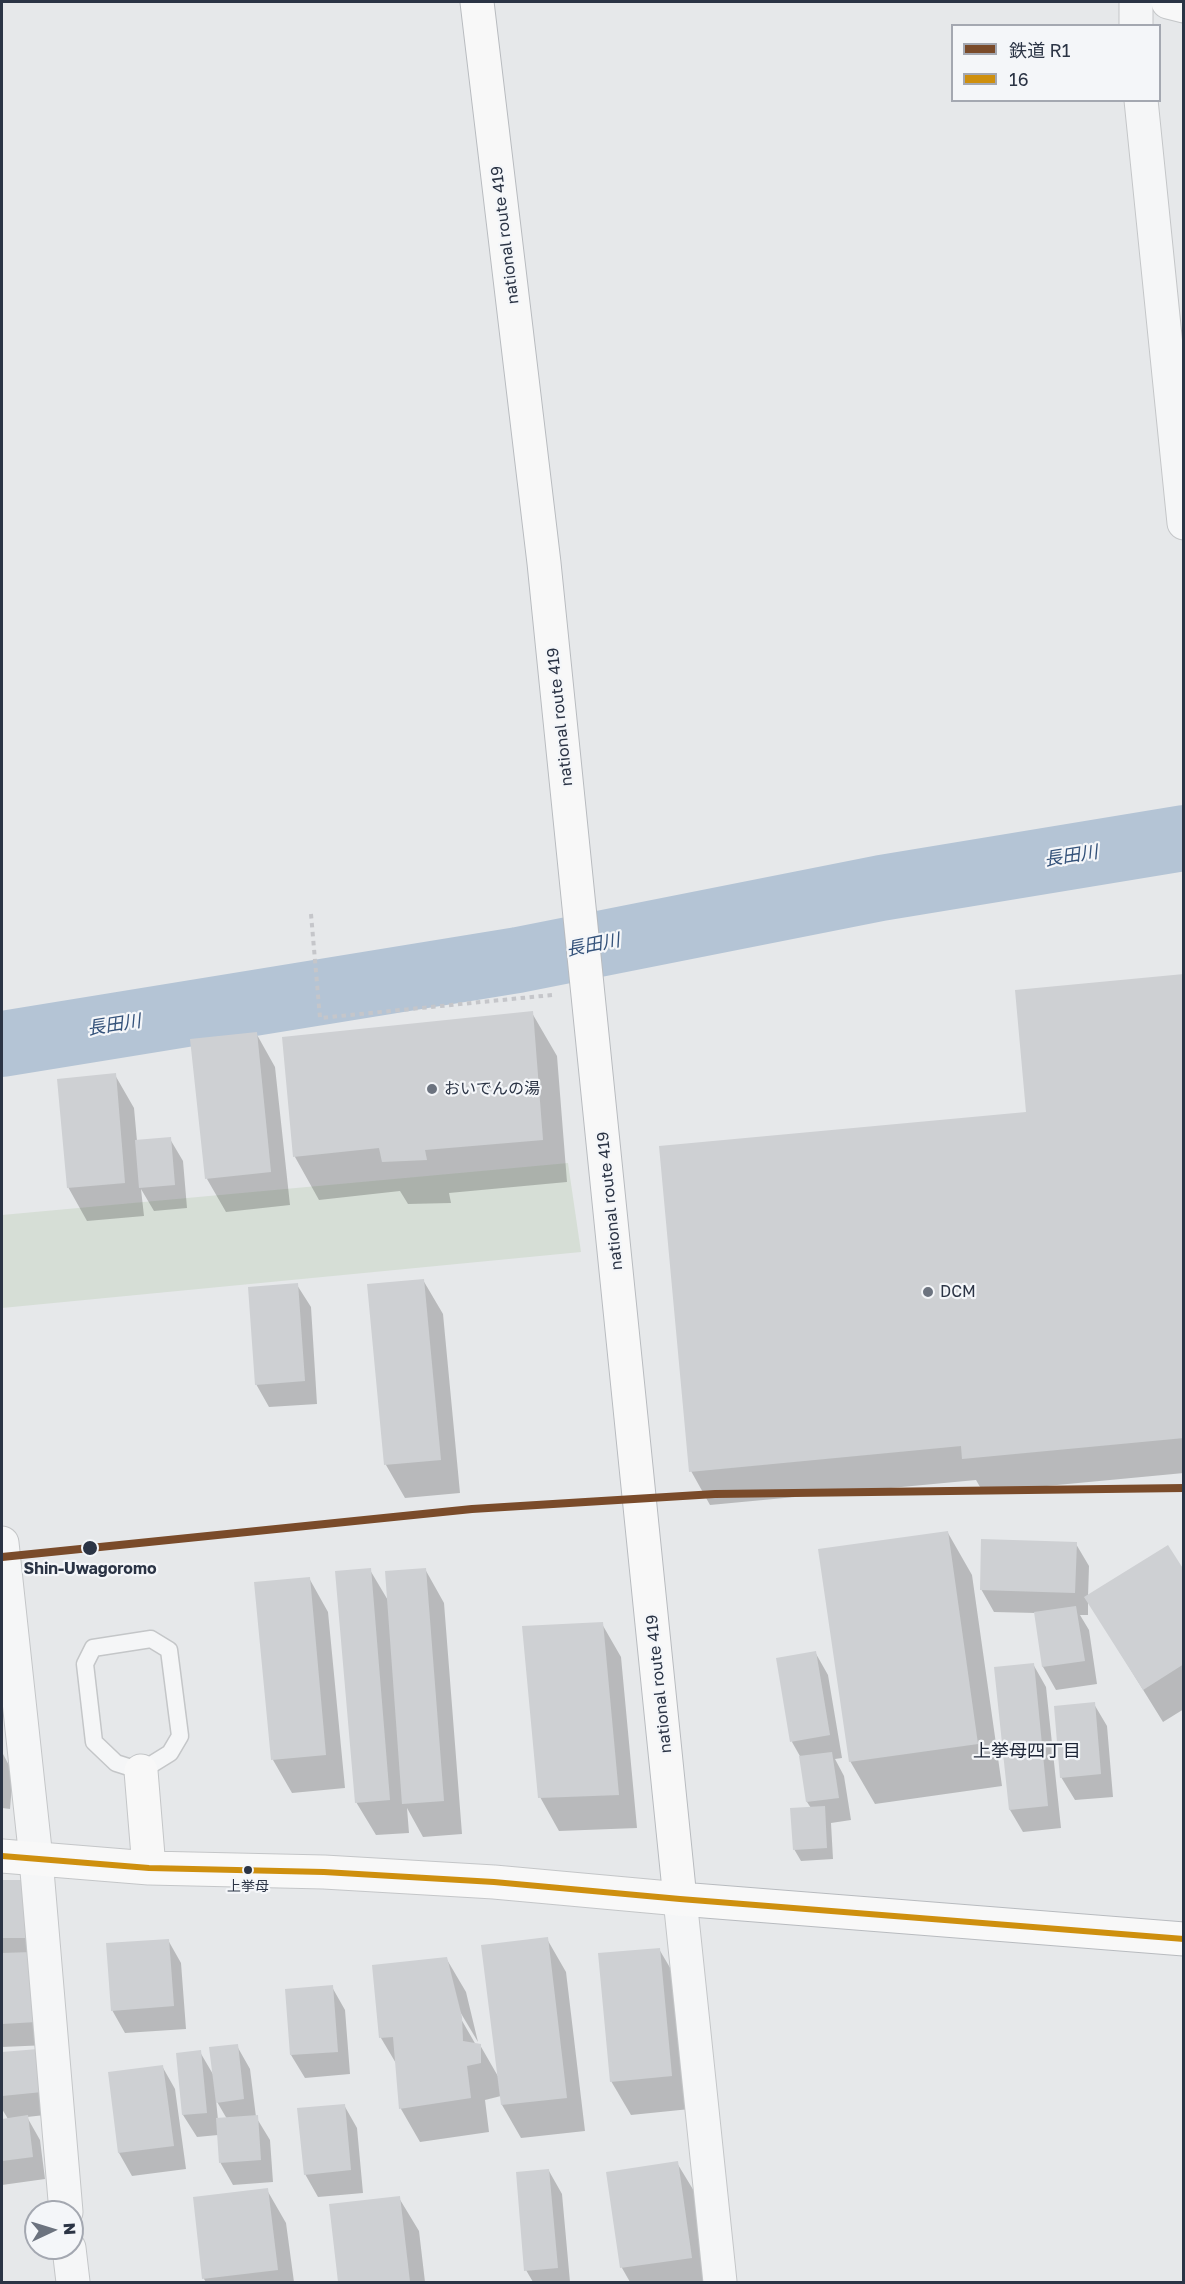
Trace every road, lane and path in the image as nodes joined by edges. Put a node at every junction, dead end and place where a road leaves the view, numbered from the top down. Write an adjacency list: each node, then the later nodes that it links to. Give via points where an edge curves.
1 (477, 2): 15 (main road, national route 419, via 544,563)
2 (1136, 2): 5 (street)
3 (1167, 2): 4 (main road)
4 (1184, 6)
5 (1136, 24)
6 (1141, 102): 7 (street)
7 (1184, 523)
8 (311, 914): 9 (path, via 320,1018)
9 (552, 995)
10 (2, 1543): 13 (street)
11 (141, 1771): 11 (lane, via 116,1763 94,1742 85,1664 93,1648 151,1639 169,1650 180,1736 170,1753); 14 (main road)
12 (2, 1856): 13 (main road)
13 (36, 1859): 14 (main road); 17 (street)
14 (149, 1868): 15 (main road, via 324,1872)
15 (680, 1899): 16 (main road); 20 (street)
16 (1184, 1939)
17 (65, 2200)
18 (70, 2260): 19 (street)
19 (73, 2283)
20 (720, 2283)

